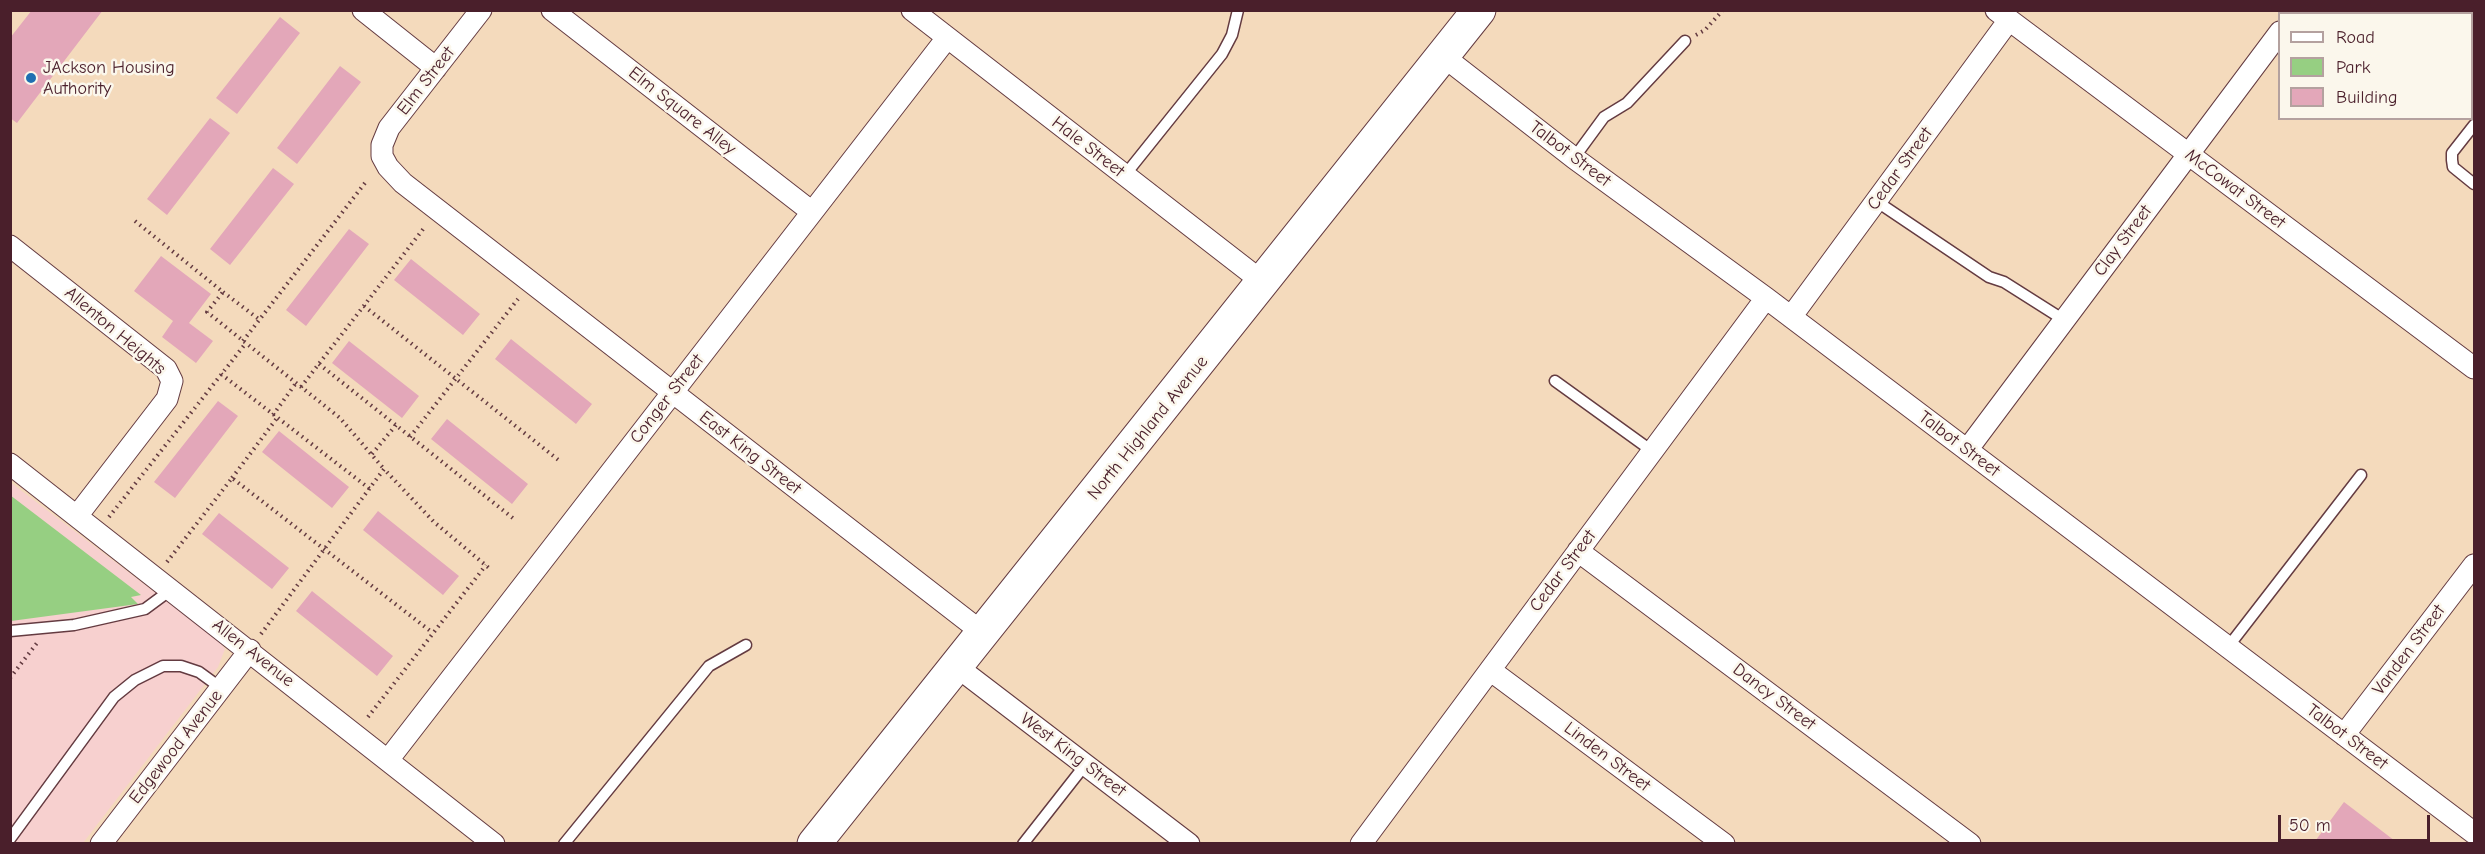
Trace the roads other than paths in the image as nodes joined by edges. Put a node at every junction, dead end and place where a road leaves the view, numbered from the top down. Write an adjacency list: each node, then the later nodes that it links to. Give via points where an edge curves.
1 (363, 10): 12 (street)
2 (481, 10): 12 (street, Elm Street)
3 (552, 10): 20 (street, Elm Square Alley)
4 (912, 10): 9 (street, Hale Street)
5 (1238, 10): 17 (lane, via 1222,54)
6 (1479, 10): 11 (main road, North Highland Avenue)
7 (2002, 15): 14 (street, McCowat Street); 19 (street, Cedar Street)
8 (2278, 35): 14 (street, Clay Street)
9 (947, 38): 17 (street, Hale Street); 20 (street, Conger Street)
10 (1685, 41): 16 (lane, via 1627,103 1604,117)
11 (1443, 56): 16 (street, Talbot Street); 22 (main road, North Highland Avenue)
12 (436, 68): 15 (street, Elm Street, via 389,128)
13 (2475, 125): 18 (lane, via 2452,153 2451,160 2453,167)
14 (2188, 154): 25 (street, Clay Street); 26 (street, McCowat Street)
15 (382, 156): 28 (street, East King Street, via 403,183)
16 (1574, 158): 23 (street, Talbot Street)
17 (1125, 175): 22 (street, Hale Street)
18 (2475, 184)
19 (1876, 201): 24 (street, Cedar Street); 25 (lane, via 1989,277 2004,282)
20 (812, 212): 28 (street, Conger Street)
21 (10, 246): 33 (street, Allenton Heights, via 166,369 172,381 167,399)
22 (1264, 283): 38 (main road, North Highland Avenue)
23 (1766, 298): 24 (street, Talbot Street); 30 (street, Cedar Street)
24 (1791, 317): 29 (street, Talbot Street)
25 (2064, 320): 29 (street, Clay Street)
26 (2475, 368)
27 (1556, 381): 30 (lane)
28 (673, 392): 38 (street, East King Street); 46 (street, Conger Street)
29 (1967, 450): 41 (street, Talbot Street)
30 (1652, 451): 34 (street, Cedar Street)
31 (10, 464): 33 (street, Allen Avenue)
32 (2361, 475): 41 (lane)
33 (77, 516): 36 (street, Allen Avenue)
34 (1578, 551): 43 (street, Cedar Street); 58 (street, Dancy Street)
35 (2475, 565): 45 (street, Vanden Street)
36 (172, 589): 37 (lane, via 145,609 74,625); 39 (street, Allen Avenue)
37 (10, 631)
38 (983, 633): 42 (main road, North Highland Avenue)
39 (255, 642): 44 (street, Edgewood Avenue); 46 (street, Allen Avenue)
40 (746, 645): 52 (lane, via 709,666)
41 (2228, 647): 45 (street, Talbot Street)
42 (956, 666): 47 (street, West King Street); 53 (main road, North Highland Avenue)
43 (1490, 670): 56 (street, Cedar Street); 57 (street, Linden Street)
44 (221, 688): 49 (lane, via 200,672 181,666 163,666 135,680 114,698); 50 (street, Edgewood Avenue)
45 (2344, 735): 48 (street, Talbot Street)
46 (388, 760): 51 (street, Allen Avenue)
47 (1085, 765): 54 (lane); 55 (street, West King Street)
48 (2475, 833)
49 (10, 839)
50 (101, 843)
51 (494, 843)
52 (564, 843)
53 (814, 843)
54 (1023, 843)
55 (1189, 843)
56 (1360, 843)
57 (1724, 843)
58 (1970, 843)

